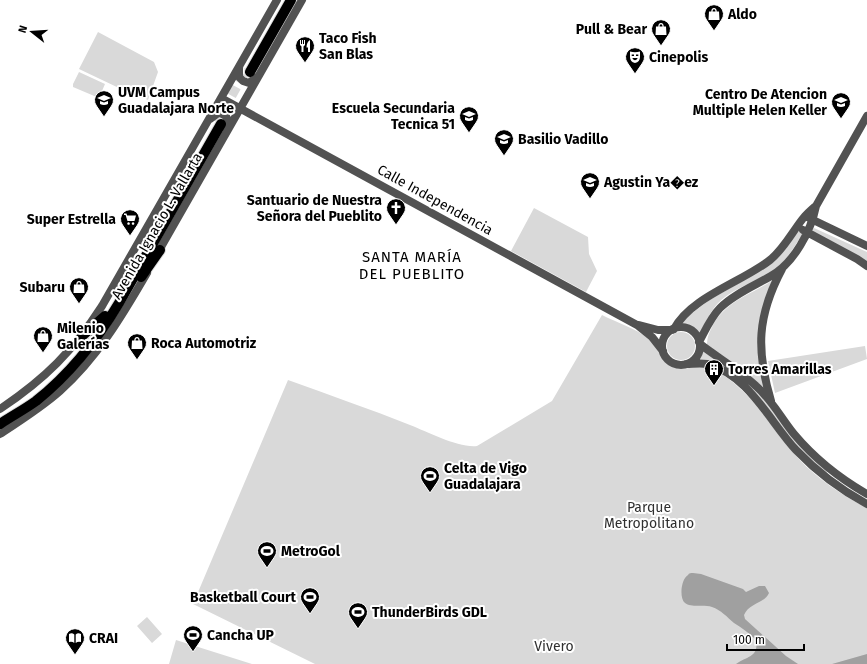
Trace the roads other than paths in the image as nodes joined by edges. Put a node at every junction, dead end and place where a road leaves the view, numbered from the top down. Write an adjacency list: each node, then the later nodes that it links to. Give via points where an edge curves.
1 (277, 0): 5 (street, Avenida Ignacio L. Vallarta)
2 (286, 0): 5 (highway, Avenida Ignacio L. Vallarta)
3 (291, 0): 5 (highway, Avenida Ignacio L. Vallarta)
4 (302, 0): 5 (street, Avenida Ignacio L. Vallarta)
5 (249, 70): 6 (street, Avenida Ignacio L. Vallarta); 7 (street, Avenida Ignacio L. Vallarta)
6 (221, 98): 7 (street, Calle Independencia); 9 (street, Avenida Ignacio L. Vallarta)
7 (240, 108): 9 (street, Avenida Ignacio L. Vallarta); 21 (street, Calle Independencia)
8 (867, 116): 10 (street)
9 (218, 125): 16 (street, Avenida Ignacio L. Vallarta); 19 (highway, Avenida Ignacio L. Vallarta); 20 (highway, Avenida Ignacio L. Vallarta); 23 (street, Avenida Ignacio L. Vallarta)
10 (816, 206): 11 (street); 12 (street)
11 (805, 216): 12 (street); 13 (street)
12 (813, 220): 14 (street); 15 (street)
13 (797, 227): 14 (street); 22 (street, via 772,259 690,309)
14 (807, 233): 17 (street); 18 (street)
15 (867, 246)
16 (160, 250): 19 (highway); 29 (street, Avenida Ignacio L. Vallarta, via 126,310 91,358 59,392)
17 (867, 266)
18 (783, 268): 24 (street, via 725,304 714,315); 28 (street, via 767,302 761,335 763,367)
19 (119, 303): 27 (highway, Avenida Ignacio L. Vallarta, via 91,346)
20 (105, 316): 23 (highway); 31 (highway, Avenida Ignacio L. Vallarta, via 61,372 30,398)
21 (636, 325): 22 (street, Calle Independencia, via 658,330); 25 (street, Calle Independencia, via 652,337)
22 (673, 330): 24 (street, via 690,330); 25 (street, via 664,339)
23 (82, 336): 30 (street, Avenida Ignacio L. Vallarta, via 51,371)
24 (700, 343): 26 (street, via 696,357); 28 (street, via 757,386)
25 (663, 351): 26 (street, via 674,364)
26 (686, 364): 34 (street, via 713,366 740,382 808,463)
27 (55, 384): 29 (highway); 32 (highway, Avenida Ignacio L. Vallarta, via 36,401)
28 (772, 403): 34 (street)
29 (41, 405): 33 (street, Avenida Ignacio L. Vallarta)
30 (0, 408)
31 (0, 418)
32 (0, 424)
33 (0, 434)
34 (829, 475): 35 (street); 36 (street, via 844,491)
35 (867, 494)
36 (867, 504)

